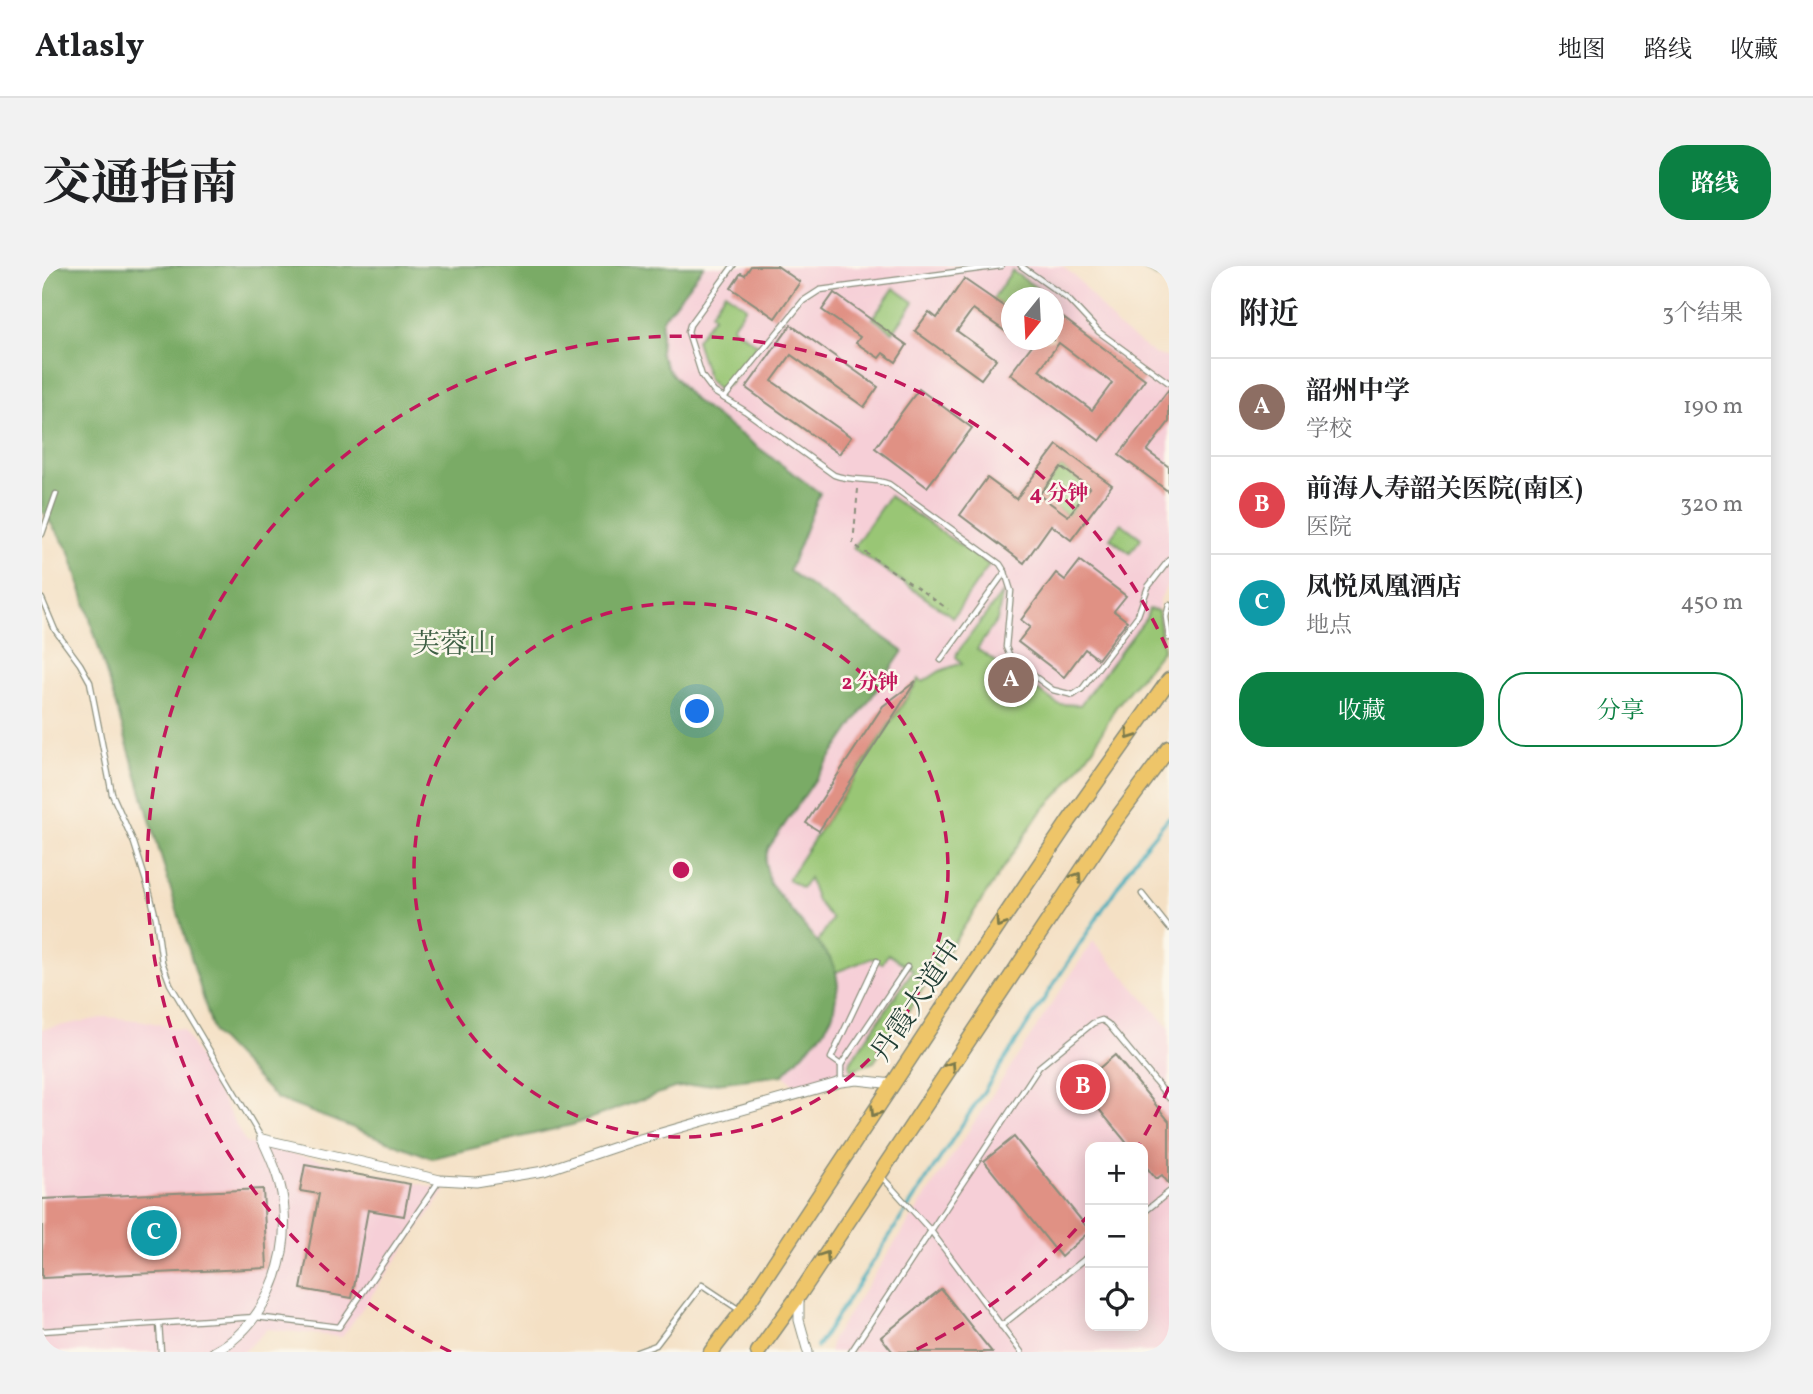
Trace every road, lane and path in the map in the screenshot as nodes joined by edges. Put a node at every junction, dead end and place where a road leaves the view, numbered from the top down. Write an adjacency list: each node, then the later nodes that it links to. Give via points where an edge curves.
1 (733, 266): 5 (lane, via 688,332 702,376)
2 (1001, 266): 5 (lane, via 811,294)
3 (1021, 266): 4 (lane)
4 (1169, 383)
5 (724, 398): 6 (lane, via 834,475)
6 (859, 480): 10 (lane, via 888,484 990,555); 13 (path, via 853,544)
7 (56, 494): 8 (lane)
8 (42, 534)
9 (1168, 563): 10 (lane, via 1148,587 1138,615 1082,690 1073,695 1053,691 1011,659 1006,647 1011,591)
10 (1005, 572): 15 (lane)
11 (42, 599): 26 (lane, via 55,630 90,682 113,794 150,894 170,985)
12 (1169, 605): 14 (lane)
13 (948, 609)
14 (1169, 638)
15 (941, 660)
16 (1169, 680): 24 (main road, 丹霞大道中, one-way to 24)
17 (1169, 748): 27 (main road, one-way to 17)
18 (1142, 894): 19 (lane)
19 (1169, 928)
20 (877, 961): 22 (lane, via 831,1058)
21 (907, 967): 22 (lane)
22 (841, 1065): 23 (lane)
23 (841, 1082): 24 (street); 28 (street, via 544,1171 476,1182)
24 (893, 1084): 34 (main road, 丹霞大道中, one-way to 34)
25 (1169, 1098): 31 (lane, via 1108,1024 1096,1021 1040,1067)
26 (262, 1139): 28 (street); 35 (street, via 281,1189 284,1222 283,1250)
27 (880, 1174): 31 (lane); 33 (main road, one-way to 27)
28 (440, 1180): 35 (lane, via 340,1327)
29 (1169, 1192): 30 (lane)
30 (1148, 1209)
31 (931, 1231): 37 (lane); 45 (lane)
32 (1085, 1259): 37 (lane)
33 (799, 1295): 43 (main road); 44 (street, via 799,1320)
34 (742, 1312): 41 (lane, via 702,1284 656,1345); 42 (main road, 丹霞大道中)
35 (256, 1317): 36 (lane); 40 (street, via 238,1337)
36 (159, 1324): 38 (lane); 39 (lane)
37 (1000, 1326): 46 (lane)
38 (42, 1331)
39 (161, 1352)
40 (214, 1352)
41 (637, 1352)
42 (711, 1352)
43 (758, 1352)
44 (808, 1352)
45 (851, 1352)
46 (1021, 1352)

